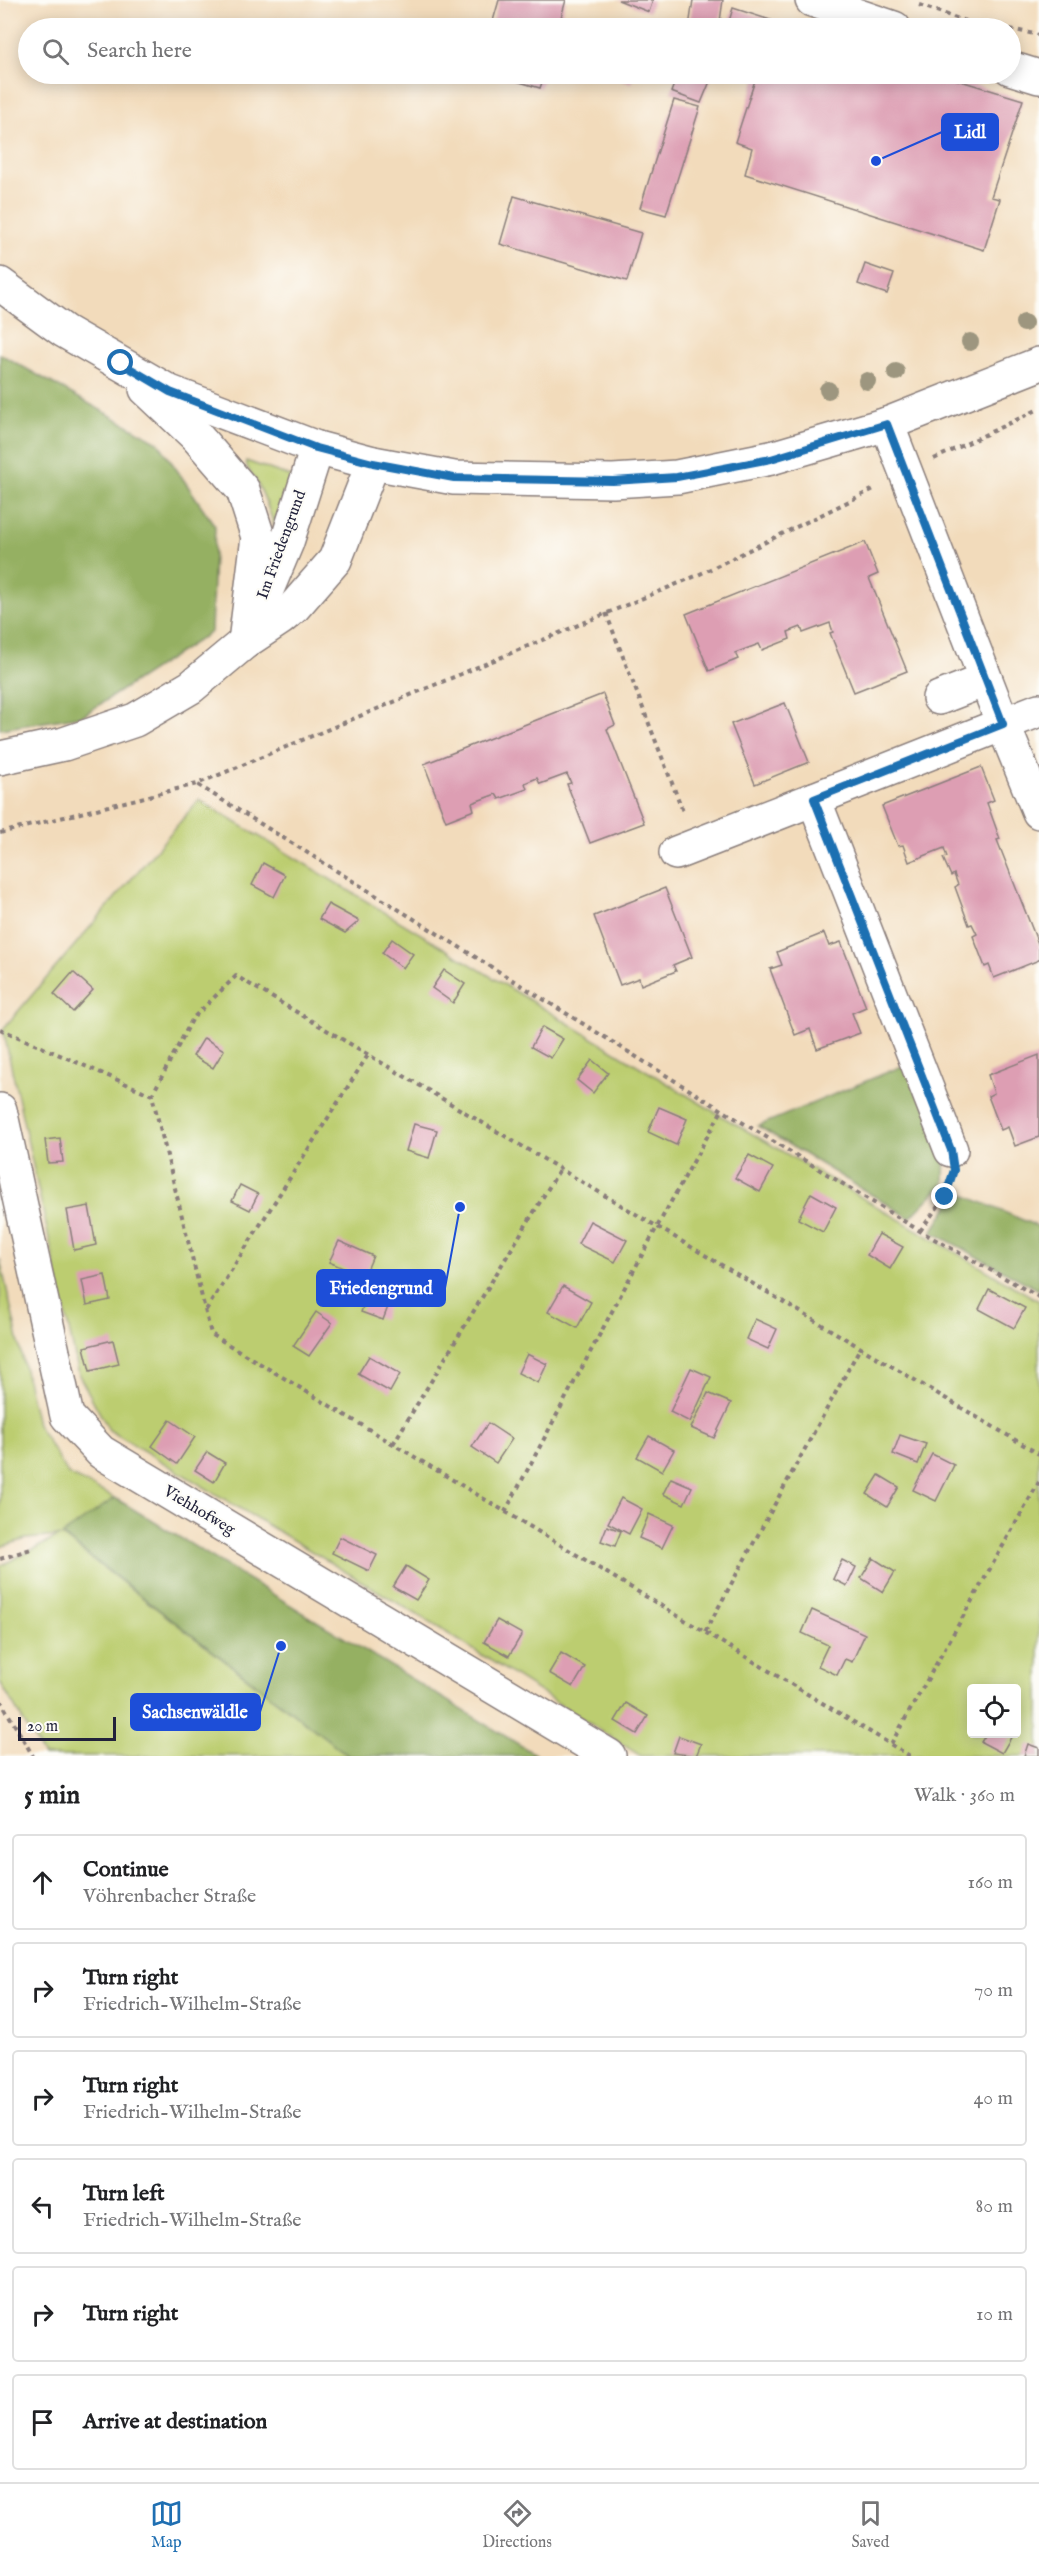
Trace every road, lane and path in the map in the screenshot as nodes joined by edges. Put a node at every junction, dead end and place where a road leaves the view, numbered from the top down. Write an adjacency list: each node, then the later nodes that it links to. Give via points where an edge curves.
1 (812, 0): 2 (street)
2 (904, 16): 3 (path)
3 (925, 18)
4 (1021, 31): 5 (path)
5 (1039, 34)
6 (1021, 71): 7 (street)
7 (1039, 77)
8 (0, 284): 9 (street, via 64,331)
9 (121, 363): 13 (street, via 170,392); 17 (street, Im Friedengrund, via 197,437 243,490 258,537)
10 (1039, 364): 12 (street)
11 (1039, 409): 15 (path)
12 (887, 424): 14 (street, via 771,459 677,477 613,481 454,478); 15 (street)
13 (316, 448): 14 (street); 17 (street, Im Friedengrund, via 287,542)
14 (373, 463): 17 (street, Im Friedengrund, via 335,560 294,607)
15 (905, 474): 16 (path, via 696,576); 18 (street)
16 (606, 613): 23 (path); 26 (path)
17 (244, 642): 22 (street, Im Friedengrund, via 191,687 135,720 64,744)
18 (985, 680): 19 (street); 21 (street)
19 (939, 698)
20 (1039, 710): 21 (street)
21 (1003, 724): 24 (street); 25 (street)
22 (0, 758)
23 (197, 784): 27 (path); 33 (path)
24 (814, 799): 28 (street); 34 (street)
25 (1039, 812)
26 (686, 819)
27 (0, 833)
28 (676, 853)
29 (0, 1029): 31 (path)
30 (368, 1055): 31 (path, via 236,976 193,1018); 35 (path); 39 (path)
31 (152, 1095): 39 (path)
32 (0, 1110): 51 (street, Viehhofweg, via 67,1416 101,1452)
33 (722, 1110): 36 (path); 37 (path)
34 (951, 1150): 37 (path, via 954,1170 950,1188)
35 (560, 1169): 36 (path); 41 (path)
36 (657, 1227): 40 (path); 44 (path)
37 (920, 1231): 38 (path)
38 (1039, 1297)
39 (206, 1311): 41 (path, via 211,1334)
40 (860, 1348): 42 (path); 47 (path)
41 (393, 1444): 44 (path)
42 (1039, 1454)
43 (1039, 1482): 49 (path)
44 (505, 1512): 47 (path)
45 (34, 1548): 46 (path)
46 (0, 1559)
47 (705, 1632): 49 (path)
48 (0, 1700): 50 (path)
49 (891, 1744): 52 (path)
50 (33, 1756)
51 (609, 1756)
52 (910, 1756)

